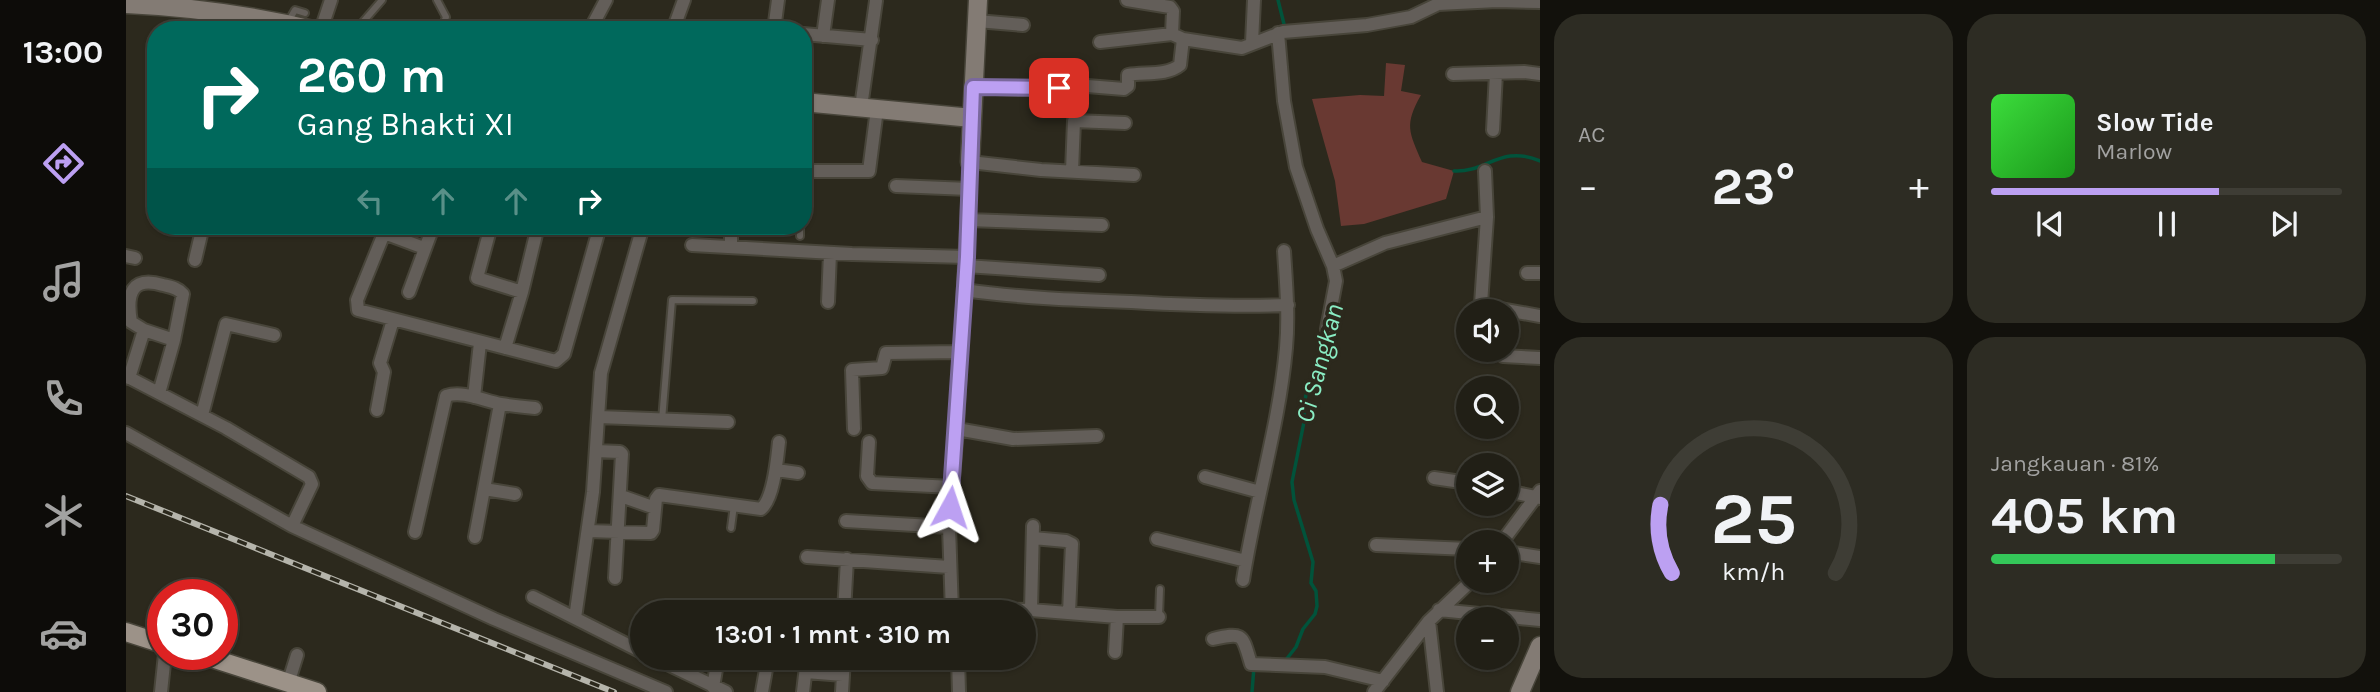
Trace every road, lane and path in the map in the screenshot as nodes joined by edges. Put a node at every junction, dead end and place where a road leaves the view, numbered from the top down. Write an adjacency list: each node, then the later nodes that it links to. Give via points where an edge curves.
1 (331, 0): 17 (street)
2 (382, 0): 18 (lane)
3 (437, 0): 19 (lane)
4 (607, 0): 20 (street)
5 (684, 0): 21 (street)
6 (778, 0): 22 (street)
7 (828, 0): 27 (street)
8 (978, 0): 23 (main road)
9 (1127, 0): 28 (street, via 1170,7)
10 (1254, 0): 31 (street)
11 (876, 1): 29 (street)
12 (1540, 2): 25 (street, via 1450,3 1411,17 1367,25)
13 (153, 3): 14 (main road); 15 (main road)
14 (204, 4): 16 (main road)
15 (126, 5)
16 (255, 21)
17 (324, 21)
18 (364, 21)
19 (444, 21)
20 (595, 21)
21 (676, 21)
22 (775, 21)
23 (977, 21): 24 (street); 35 (main road)
24 (1023, 25)
25 (1283, 33): 31 (street); 67 (street, via 1284,101 1296,167)
26 (812, 35): 27 (street)
27 (823, 36): 29 (street)
28 (1178, 36): 30 (street); 31 (street, via 1242,48); 35 (street, via 1180,65 1173,70 1128,75 1124,89)
29 (872, 40): 37 (street)
30 (1100, 42)
31 (1252, 43)
32 (1496, 73): 33 (street); 34 (street); 40 (street)
33 (1452, 74)
34 (1540, 74)
35 (973, 87): 38 (main road)
36 (812, 103): 37 (main road)
37 (869, 108): 38 (main road); 44 (street, via 869,171)
38 (971, 118): 41 (main road)
39 (1125, 123): 42 (street, via 1074,121)
40 (1493, 130)
41 (970, 162): 42 (street); 47 (street)
42 (1072, 171): 45 (street)
43 (1485, 171): 48 (street)
44 (812, 172)
45 (1134, 175)
46 (896, 186): 47 (street)
47 (969, 189): 49 (street)
48 (1487, 218): 67 (street, via 1403,237); 75 (street, via 1481,304)
49 (968, 220): 50 (street); 66 (street)
50 (1101, 225)
51 (201, 235): 65 (street)
52 (384, 235): 76 (street, via 356,304 360,311)
53 (397, 235): 61 (street)
54 (429, 235): 61 (street)
55 (489, 235): 71 (street, via 477,278)
56 (536, 235): 71 (street)
57 (597, 235): 82 (street, via 562,358 553,361)
58 (640, 235): 93 (street, via 601,373)
59 (731, 235): 62 (street)
60 (692, 245): 62 (street)
61 (424, 247): 70 (street)
62 (731, 247): 64 (street)
63 (1284, 251): 74 (street)
64 (830, 253): 66 (street); 73 (street)
65 (195, 260)
66 (966, 262): 68 (street); 69 (street)
67 (1335, 265): 77 (street)
68 (1099, 275)
69 (964, 290): 74 (street, via 1070,300); 83 (street)
70 (409, 292)
71 (523, 292): 82 (street)
72 (753, 301): 94 (lane, via 672,300)
73 (828, 302)
74 (1288, 305): 110 (street, via 1286,348)
75 (1540, 316)
76 (393, 320): 81 (street); 91 (street, via 380,363 384,372)
77 (1327, 329)
78 (144, 330): 80 (street); 80 (street, via 129,318 135,285 149,281 177,289 183,297); 86 (street)
79 (274, 335): 92 (street, via 226,324)
80 (174, 340): 87 (street)
81 (480, 343): 82 (street); 88 (street)
82 (505, 348)
83 (960, 352): 96 (street, via 886,353 882,368 852,370); 97 (street)
84 (1519, 357): 85 (street)
85 (1540, 358)
86 (128, 377): 87 (street)
87 (159, 393): 92 (street)
88 (474, 397): 89 (street); 123 (street, via 446,396)
89 (500, 404): 90 (street); 109 (street)
90 (535, 408)
91 (377, 410)
92 (202, 415): 118 (street, via 312,480)
93 (599, 416): 94 (street); 102 (street)
94 (662, 420): 95 (street)
95 (728, 422)
96 (854, 429)
97 (957, 429): 99 (street, via 1013,439); 108 (street)
98 (126, 433): 118 (street)
99 (1097, 436)
100 (779, 442): 103 (street)
101 (869, 442): 108 (street, via 867,476 872,483)
102 (596, 451): 113 (street, via 622,454); 122 (street)
103 (776, 470): 104 (street); 115 (street, via 764,507)
104 (798, 473)
105 (1205, 477): 110 (street)
106 (1434, 478): 107 (street)
107 (1456, 481)
108 (952, 487): 119 (street)
109 (484, 489): 112 (street); 125 (street)
110 (1260, 492): 133 (street)
111 (1519, 493): 114 (street)
112 (516, 494)
113 (621, 496): 116 (street); 124 (street)
114 (1539, 496): 121 (street)
115 (734, 505): 116 (street, via 659,495); 120 (lane)
116 (655, 508): 124 (street, via 652,532)
117 (846, 521): 119 (street)
118 (292, 527): 173 (street)
119 (948, 527): 134 (street)
120 (732, 528)
121 (1512, 530)
122 (588, 531): 124 (street); 148 (street)
123 (415, 532)
124 (618, 532): 135 (street)
125 (475, 537)
126 (1157, 539): 133 (street)
127 (1376, 545): 128 (street)
128 (1456, 548)
129 (1519, 554): 131 (street)
130 (807, 557): 132 (street)
131 (1540, 558)
132 (847, 559): 134 (street); 140 (street)
133 (1246, 561): 136 (street)
134 (949, 567): 141 (street)
135 (615, 578)
136 (1243, 580)
137 (1160, 589): 147 (lane)
138 (1458, 593): 144 (street)
139 (533, 597): 148 (street)
140 (845, 600)
141 (950, 600)
142 (1031, 600): 145 (street, via 1033,532 1072,544)
143 (1036, 610): 145 (street)
144 (1439, 610): 149 (street); 150 (street)
145 (1069, 613): 146 (street)
146 (1117, 617): 147 (street); 156 (street)
147 (1159, 617)
148 (575, 618): 154 (street)
149 (1540, 620)
150 (1429, 621): 167 (street); 180 (street)
151 (126, 632): 152 (main road)
152 (147, 639)
153 (1213, 639): 167 (street, via 1239,636 1255,664 1325,667)
154 (630, 646)
155 (1540, 646): 170 (main road)
156 (1115, 652)
157 (297, 655): 169 (street)
158 (238, 669): 169 (main road)
159 (163, 670): 171 (street)
160 (679, 670): 168 (street)
161 (714, 670): 168 (street)
162 (766, 670): 175 (street)
163 (843, 670): 166 (street)
164 (958, 670): 178 (street)
165 (806, 672): 166 (street); 176 (street)
166 (843, 675): 177 (street)
167 (1383, 681): 179 (street)
168 (709, 685): 174 (street)
169 (283, 686): 172 (main road)
170 (1521, 691)
171 (161, 692)
172 (317, 692)
173 (666, 692)
174 (726, 692)
175 (762, 692)
176 (803, 692)
177 (842, 692)
178 (959, 692)
179 (1374, 692)
180 (1437, 692)

